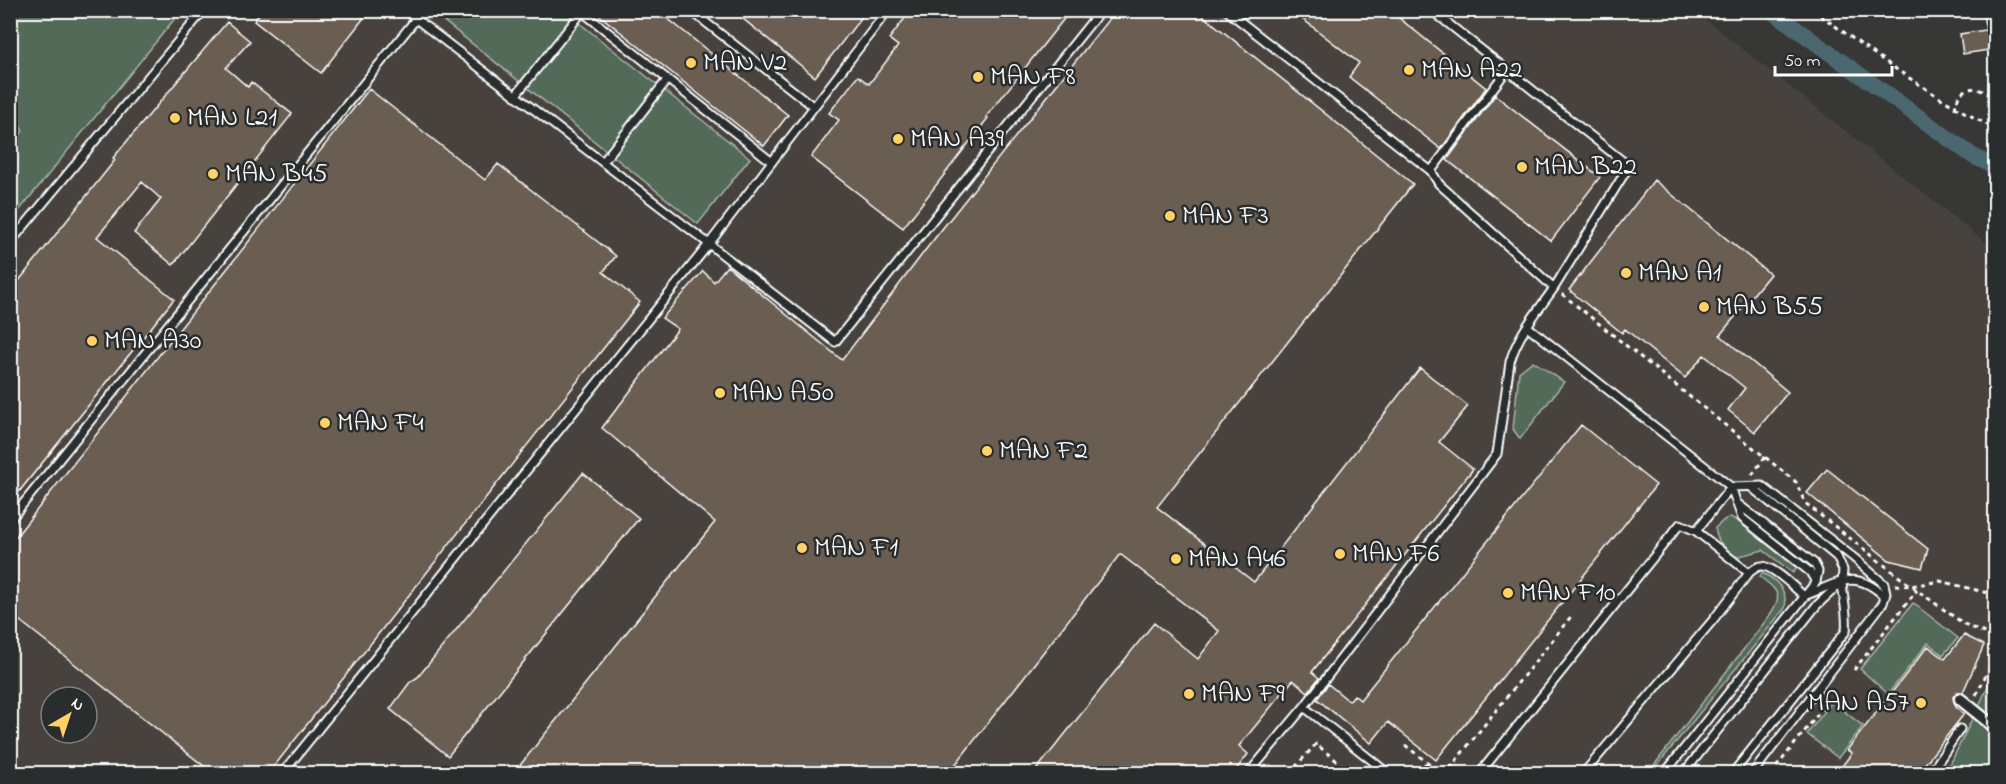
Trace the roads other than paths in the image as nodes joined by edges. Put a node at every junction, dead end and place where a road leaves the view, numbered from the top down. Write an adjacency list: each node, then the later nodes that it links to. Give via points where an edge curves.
1 (204, 10): 18 (lane)
2 (405, 10): 10 (lane)
3 (423, 10): 10 (lane)
4 (690, 10): 14 (lane)
5 (888, 10): 14 (lane)
6 (1101, 10): 19 (lane, via 836,342)
7 (1226, 10): 17 (lane)
8 (1431, 10): 11 (lane)
9 (581, 11): 12 (lane); 13 (lane)
10 (416, 19): 13 (lane); 24 (lane)
11 (1507, 70): 17 (lane); 20 (lane, via 1629,166)
12 (667, 80): 15 (lane); 16 (lane)
13 (515, 96): 15 (lane)
14 (814, 107): 16 (lane)
15 (603, 162): 19 (lane)
16 (772, 162): 19 (lane)
17 (1431, 171): 20 (lane, via 1439,184)
18 (10, 243)
19 (709, 244): 34 (lane)
20 (1554, 288): 21 (lane)
21 (1527, 326): 23 (lane); 31 (lane, via 1510,362 1497,454)
22 (1751, 487): 23 (lane); 27 (lane, via 1837,557 1843,570); 29 (lane, via 1762,486 1854,558 1884,584)
23 (1731, 488): 25 (lane); 28 (lane, via 1742,518 1810,572 1816,582)
24 (10, 520)
25 (1696, 531): 26 (lane); 37 (lane, via 1680,524)
26 (1749, 573): 28 (lane, via 1763,565); 38 (lane)
27 (1842, 582): 28 (lane); 29 (lane, via 1858,580 1872,585); 40 (lane, via 1816,606); 41 (lane, via 1848,616 1846,631)
28 (1804, 596): 39 (lane)
29 (1885, 597): 42 (lane)
30 (1960, 699): 32 (street)
31 (1304, 707): 35 (lane); 36 (lane)
32 (1995, 728)
33 (1960, 729): 43 (lane)
34 (282, 774)
35 (1248, 774)
36 (1389, 774)
37 (1479, 774)
38 (1583, 774)
39 (1664, 774)
40 (1683, 774)
41 (1732, 774)
42 (1752, 774)
43 (1930, 774)

